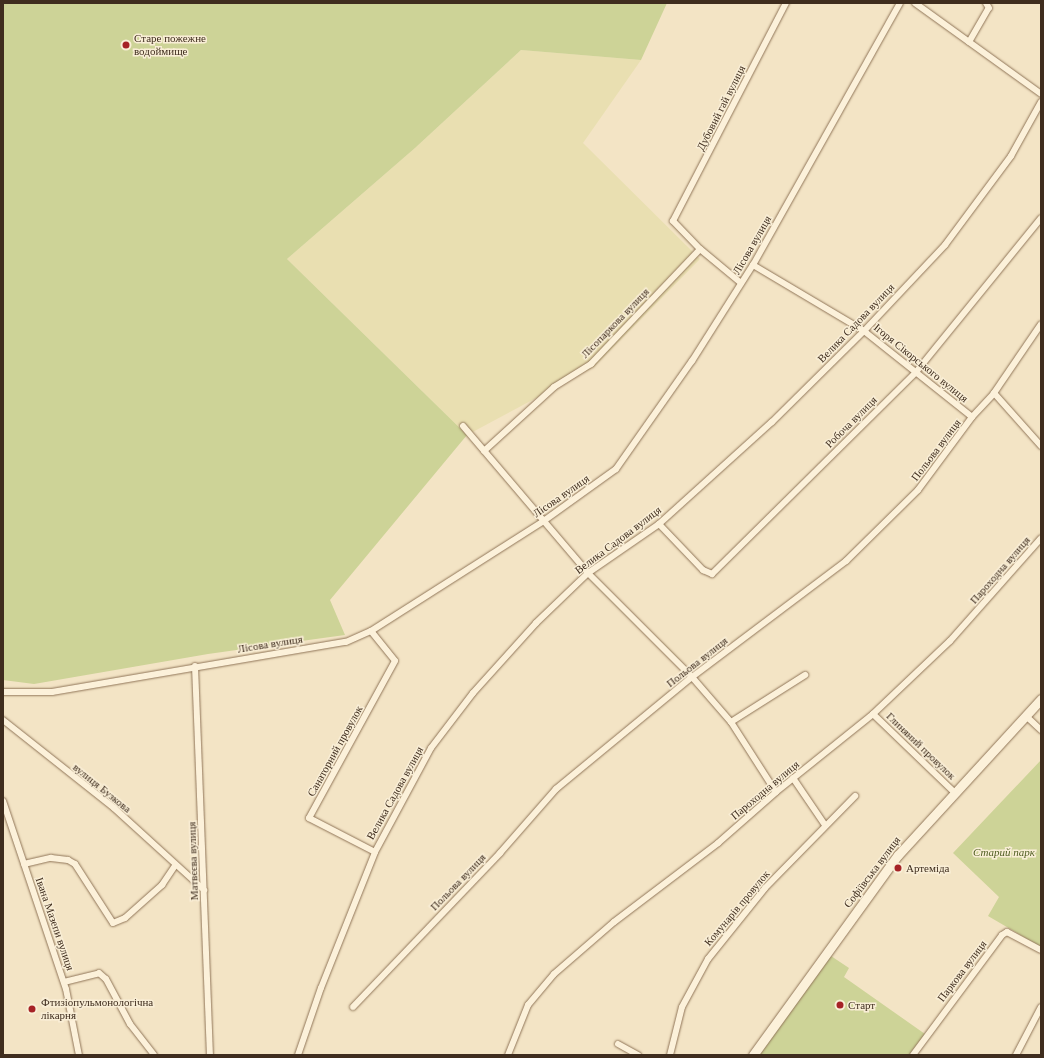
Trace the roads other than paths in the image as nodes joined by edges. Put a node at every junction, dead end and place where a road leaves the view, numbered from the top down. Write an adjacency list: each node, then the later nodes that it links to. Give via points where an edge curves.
1 (786, 3): 9 (street, Дубовий гай вулиця, via 673,221)
2 (900, 3): 10 (street, Лісова вулиця)
3 (916, 3): 5 (street)
4 (986, 3): 5 (street, via 989,8)
5 (969, 42): 6 (street)
6 (1041, 94)
7 (1041, 102): 13 (street, Велика Садова вулиця, via 1012,156 945,245)
8 (1041, 218): 14 (street, Робоча вулиця)
9 (700, 250): 11 (street); 19 (street, Лісопаркова вулиця, via 591,364 554,387)
10 (753, 265): 11 (street, Лісова вулиця); 13 (street, Ігоря Сікорського вулиця)
11 (742, 283): 20 (street, Лісова вулиця, via 658,411 616,469)
12 (1041, 324): 15 (street, Польова вулиця)
13 (864, 331): 14 (street, Ігоря Сікорського вулиця); 21 (street, Велика Садова вулиця, via 772,422)
14 (916, 372): 16 (street, Ігоря Сікорського вулиця); 21 (street, Робоча вулиця, via 712,574 703,570)
15 (994, 393): 16 (street, Польова вулиця); 18 (street)
16 (972, 417): 27 (street, Польова вулиця, via 918,490 846,561)
17 (463, 426): 19 (street)
18 (1041, 446)
19 (484, 451): 20 (street)
20 (545, 520): 23 (street); 24 (street, Лісова вулиця)
21 (659, 524): 23 (street, Велика Садова вулиця)
22 (1041, 538): 30 (street, Пароходна вулиця, via 950,641)
23 (588, 573): 27 (street); 41 (street, Велика Садова вулиця, via 536,623 468,699 431,748)
24 (371, 631): 25 (street, Лісова вулиця, via 346,642); 41 (street, Санаторний провулок, via 395,661 309,818)
25 (195, 666): 28 (street, Лісова вулиця, via 52,692); 44 (street, Матвєєва вулиця)
26 (805, 675): 33 (street)
27 (692, 677): 33 (street); 47 (street, Польова вулиця, via 556,790 500,853)
28 (3, 692)
29 (1041, 699): 31 (street, Софіївська вулиця)
30 (873, 714): 35 (street, Пароходна вулиця); 37 (street, Глиняний провулок)
31 (1026, 716): 34 (street); 37 (street, Софіївська вулиця)
32 (3, 720): 43 (street, вулиця Бузкова, via 114,808)
33 (731, 722): 36 (street)
34 (1041, 730)
35 (793, 778): 36 (street, Пароходна вулиця); 40 (street)
36 (776, 792): 54 (street, Пароходна вулиця, via 718,843 614,922 554,974 528,1005)
37 (955, 793): 57 (street, Софіївська вулиця, via 898,855)
38 (855, 796): 40 (street, Комунарів провулок)
39 (3, 801): 42 (street, Івана Мазепи вулиця)
40 (825, 825): 56 (street, Комунарів провулок, via 765,888 708,959 682,1007)
41 (375, 852): 53 (street, Велика Садова вулиця, via 321,988)
42 (24, 864): 43 (street, via 51,858 68,860 75,864 113,923 125,918 162,885); 46 (street, Івана Мазепи вулиця)
43 (175, 866): 44 (street, вулиця Бузкова)
44 (204, 890): 52 (street, Матвєєва вулиця)
45 (1041, 950): 58 (street, Паркова вулиця, via 1007,932 1002,935)
46 (64, 982): 50 (street, Івана Мазепи вулиця); 51 (street, via 99,974 103,976 130,1024)
47 (353, 1007)
48 (1041, 1007): 59 (street)
49 (618, 1044): 55 (street)
50 (79, 1055)
51 (154, 1055)
52 (210, 1055)
53 (298, 1055)
54 (508, 1055)
55 (638, 1055)
56 (670, 1055)
57 (753, 1055)
58 (913, 1055)
59 (1016, 1055)

